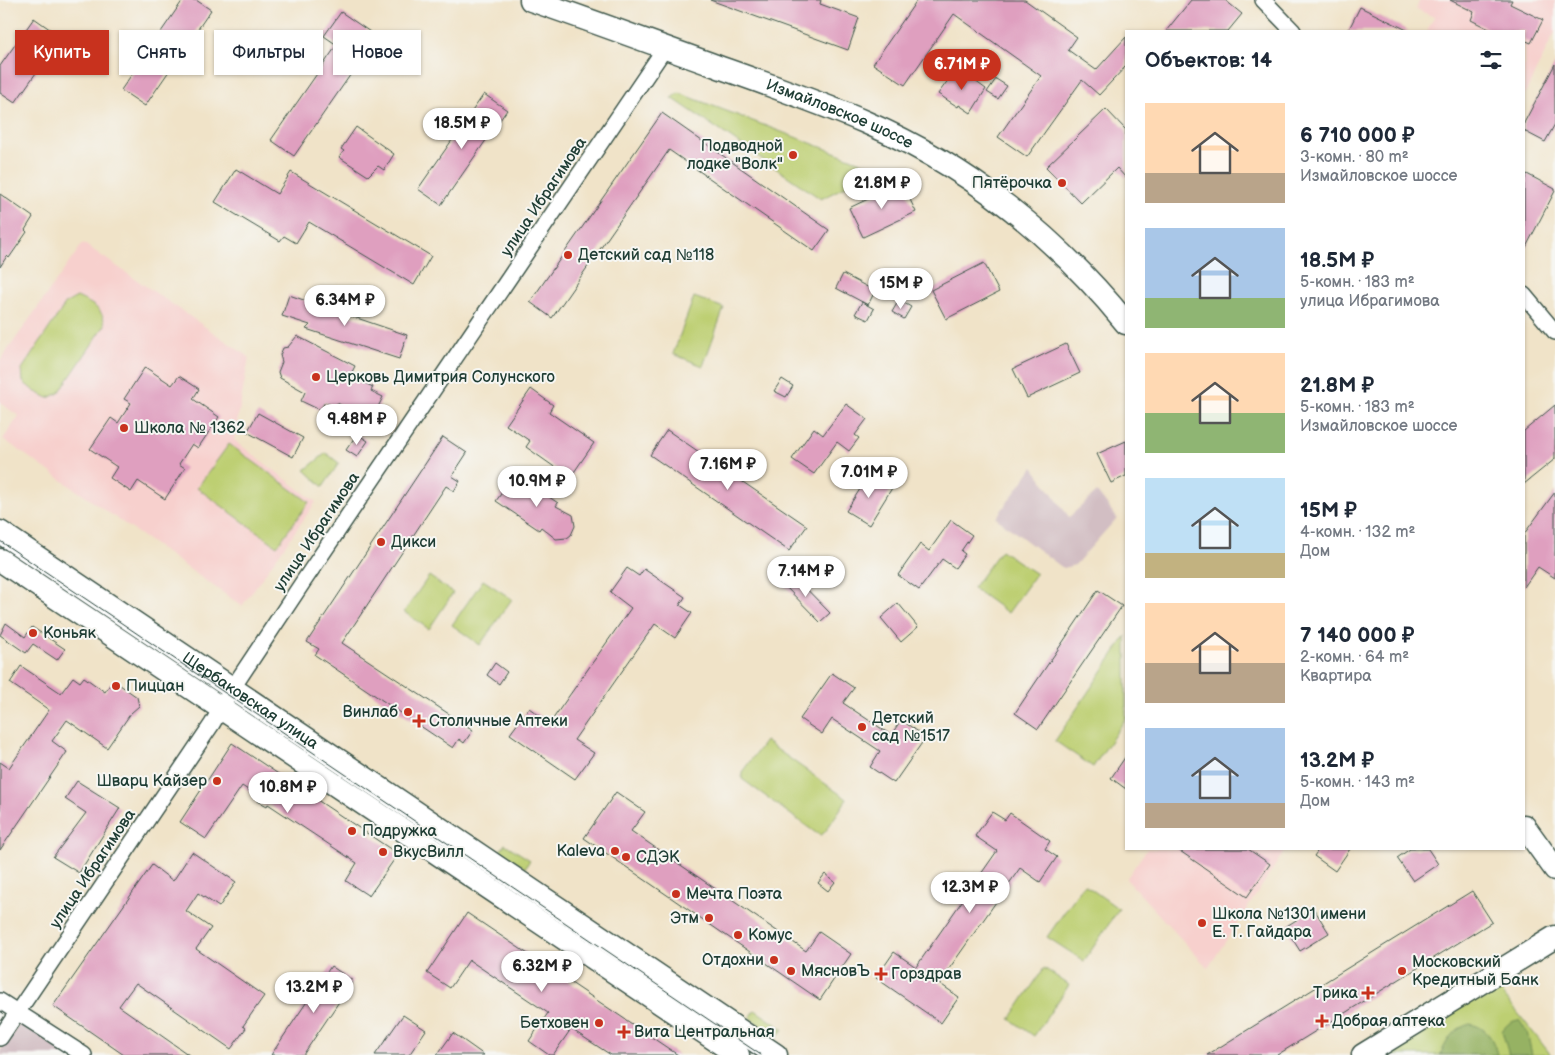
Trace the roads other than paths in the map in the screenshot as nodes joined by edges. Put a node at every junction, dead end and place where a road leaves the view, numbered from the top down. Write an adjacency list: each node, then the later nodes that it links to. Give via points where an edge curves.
1 (531, 0): 4 (main road, Измайловское шоссе)
2 (1263, 0): 3 (street)
3 (1292, 30)
4 (665, 48): 6 (main road, Измайловское шоссе, via 866,122 942,162 996,198 1052,243); 10 (street, улица Ибрагимова)
5 (1525, 296): 7 (street)
6 (1125, 322)
7 (1555, 332)
8 (0, 532): 10 (main road, Щербаковская улица)
9 (0, 560): 11 (main road, Щербаковская улица)
10 (232, 689): 11 (street, улица Ибрагимова); 22 (main road, Щербаковская улица)
11 (221, 709): 18 (street, улица Ибрагимова); 21 (main road, Щербаковская улица)
12 (1525, 816): 14 (main road)
13 (1525, 827): 15 (main road)
14 (1555, 850)
15 (1555, 869)
16 (1555, 937): 23 (main road)
17 (0, 1001): 18 (street)
18 (18, 1012): 19 (street, улица Ибрагимова); 20 (street)
19 (0, 1038)
20 (84, 1055)
21 (738, 1055)
22 (776, 1055)
23 (1363, 1055)

